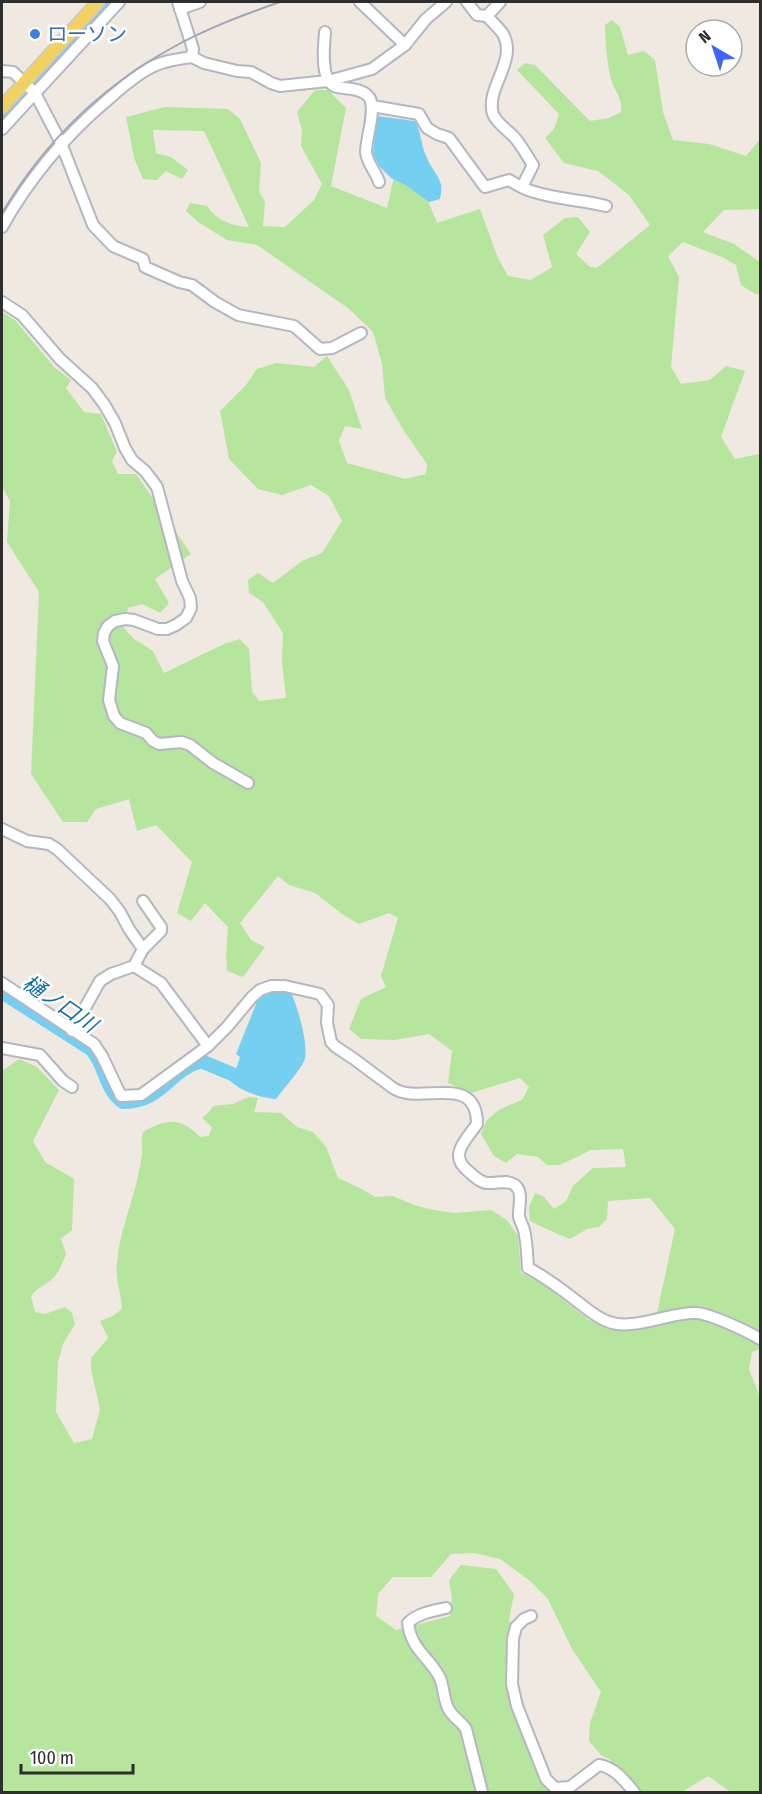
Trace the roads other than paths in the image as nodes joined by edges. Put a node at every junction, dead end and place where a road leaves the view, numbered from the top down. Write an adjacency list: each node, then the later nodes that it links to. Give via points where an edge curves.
1 (98, 2): 15 (main road)
2 (119, 2): 16 (street)
3 (200, 2): 8 (street)
4 (360, 2): 11 (street)
5 (446, 2): 11 (street)
6 (466, 2): 9 (street, via 477,15)
7 (500, 2): 9 (street)
8 (179, 5): 12 (street)
9 (488, 16): 22 (street, via 503,34 507,48 492,101 493,115 533,165)
10 (325, 32): 14 (street, via 323,56)
11 (405, 45): 14 (street, via 372,69)
12 (192, 57): 14 (street, via 251,72 280,86); 20 (street, via 149,68 84,120)
13 (2, 71): 15 (street, via 13,72)
14 (328, 81): 17 (street, via 361,91)
15 (24, 82): 16 (street); 18 (main road)
16 (35, 93): 19 (street); 20 (street)
17 (372, 106): 21 (street, via 366,153); 22 (street, via 419,114 427,128 449,138 486,187 509,180)
18 (2, 107)
19 (2, 129)
20 (62, 143): 24 (street, via 19,198); 26 (street, via 93,225 113,246 143,259 146,267 192,285 238,315 294,326 320,349 332,348)
21 (379, 182)
22 (522, 187): 23 (street)
23 (606, 206)
24 (2, 227)
25 (2, 302): 27 (street, via 22,315 60,359 92,388 115,423 132,460 157,487 190,598 186,618 167,629 124,619 108,626 103,641 113,666 109,700 114,716 159,744 190,745)
26 (361, 333)
27 (248, 783)
28 (2, 829): 30 (street, via 57,849 110,899)
29 (143, 901): 30 (street, via 161,931)
30 (143, 950): 31 (street)
31 (134, 966): 33 (street, via 100,981); 34 (street, via 161,983)
32 (3, 988): 33 (street)
33 (72, 1031): 34 (street, via 94,1044 121,1096 129,1097 152,1088)
34 (208, 1046): 37 (street, via 260,990 285,986 320,994 328,1005 331,1042 393,1089 405,1093 452,1093 469,1100 477,1124 459,1150 459,1162 480,1181 507,1182 518,1190 528,1268 609,1323 645,1322 698,1313)
35 (2, 1048): 36 (street, via 40,1055)
36 (72, 1087)
37 (760, 1339)
38 (446, 1608): 40 (street, via 412,1619 409,1629 416,1648 439,1676 447,1708 466,1729)
39 (531, 1616): 41 (street, via 516,1627 512,1684 546,1779 555,1788 570,1787 599,1765 607,1766)
40 (482, 1792)
41 (634, 1792)

